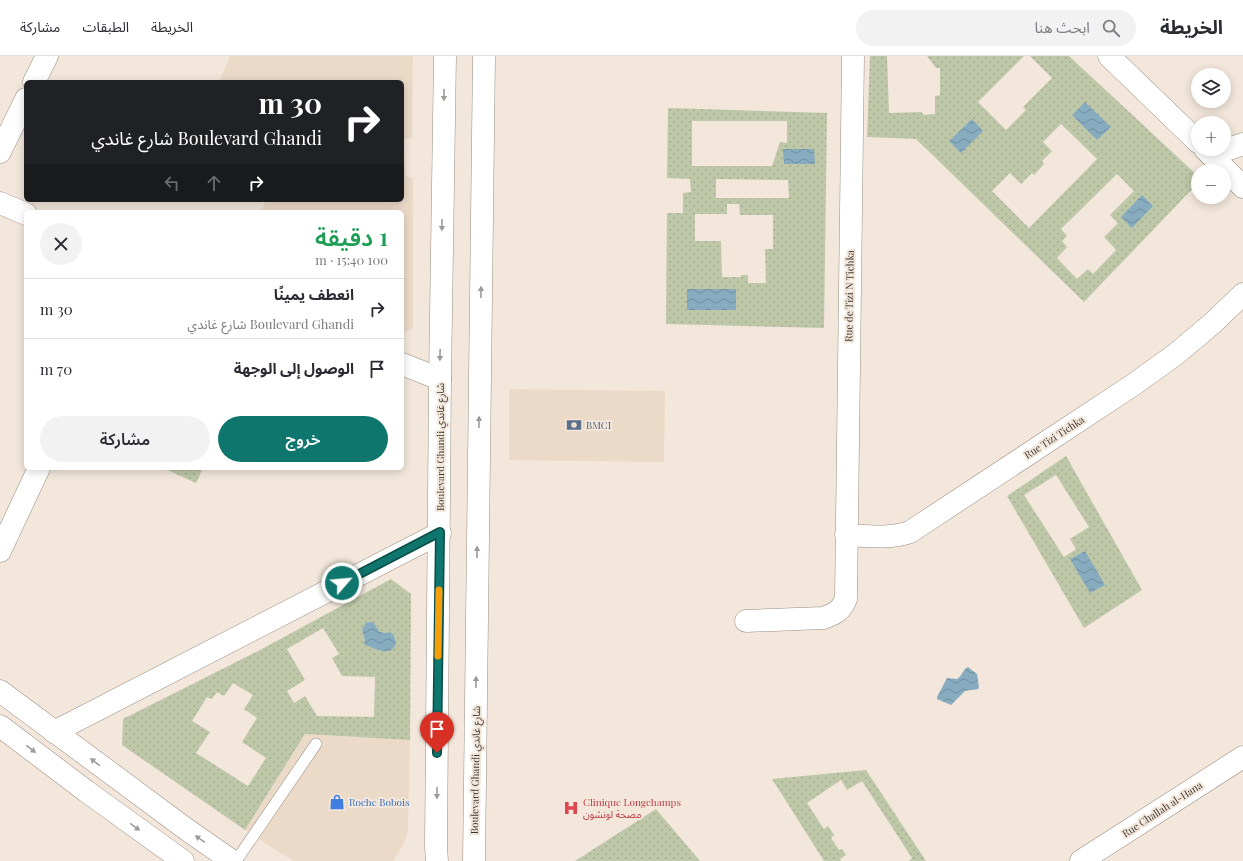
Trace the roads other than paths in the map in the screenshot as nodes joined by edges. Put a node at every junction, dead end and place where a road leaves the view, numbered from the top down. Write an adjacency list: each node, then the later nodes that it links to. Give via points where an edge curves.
1 (47, 56): 6 (street)
2 (445, 56): 18 (street, Boulevard Ghandi شارع غاندي, one-way to 18)
3 (484, 56): 33 (street, Boulevard Ghandi شارع غاندي, one-way to 3)
4 (853, 56): 21 (street, Rue de Tizi N Tichka)
5 (1109, 56): 8 (street)
6 (35, 80)
7 (24, 103): 11 (street)
8 (1191, 135)
9 (1243, 144): 10 (street)
10 (1231, 146)
11 (0, 152)
12 (1212, 156): 13 (street)
13 (1243, 187)
14 (0, 203): 15 (street)
15 (24, 213)
16 (1243, 294): 21 (street, Rue Tizi Tichka, via 1176,354 1133,385 910,532 886,537)
17 (404, 365): 18 (street)
18 (440, 379): 20 (street, Boulevard Ghandi شارع غاندي)
19 (38, 470): 22 (street)
20 (440, 532): 26 (street); 29 (street, Boulevard Ghandi شارع غاندي, one-way to 29)
21 (846, 535): 23 (street, Rue de Tizi N Tichka, via 846,599 842,608 833,615 823,618)
22 (0, 551)
23 (746, 621)
24 (0, 691): 26 (street)
25 (0, 726): 30 (street, one-way to 30)
26 (54, 732): 31 (street, one-way to 26)
27 (316, 744): 32 (lane)
28 (1243, 757): 34 (street, Rue Challah al-Hana)
29 (433, 856)
30 (183, 861)
31 (232, 861)
32 (236, 861)
33 (474, 861)
34 (1081, 861)

